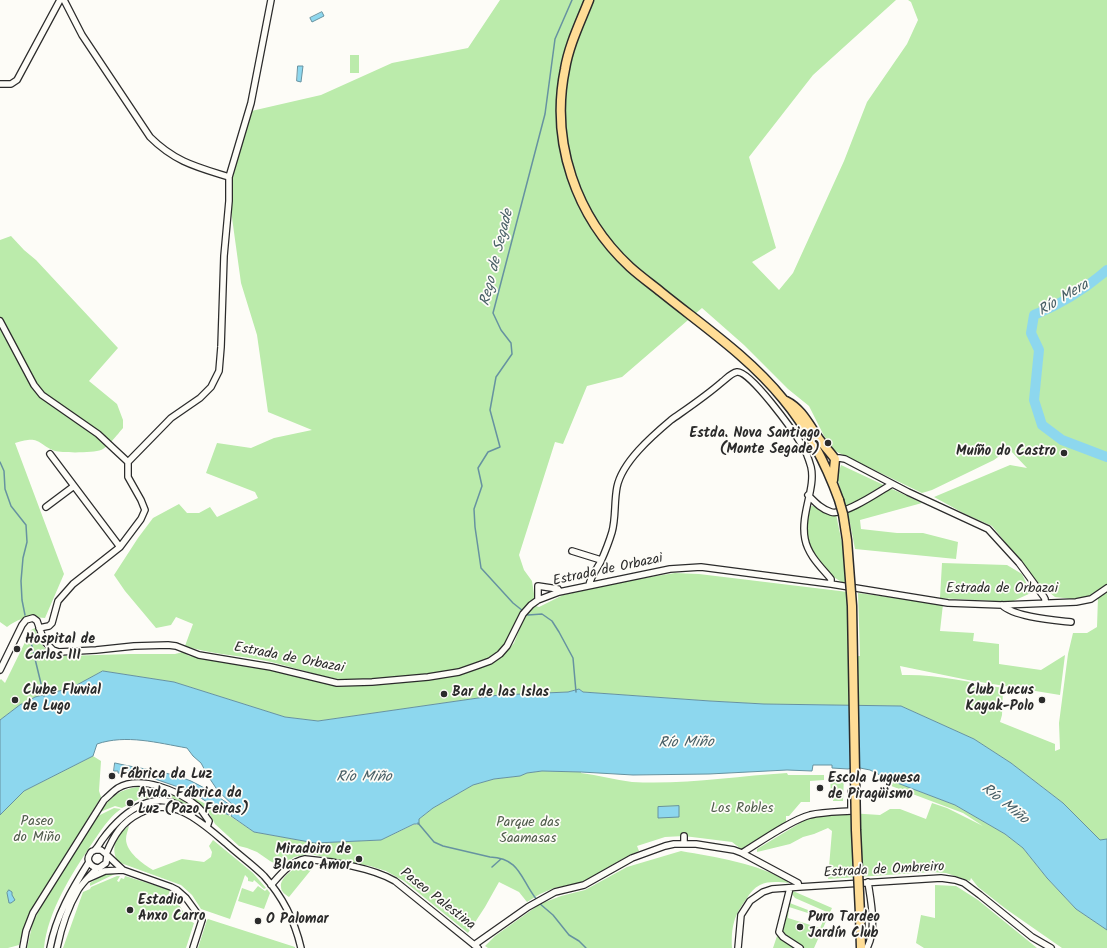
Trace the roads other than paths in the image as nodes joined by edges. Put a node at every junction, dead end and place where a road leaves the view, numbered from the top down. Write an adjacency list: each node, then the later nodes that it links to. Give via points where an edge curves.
1 (60, 0): 5 (street, via 17,80 11,84)
2 (64, 0): 6 (street, via 82,35 150,138 183,162)
3 (271, 0): 6 (street, via 251,103)
4 (589, 0): 8 (highway, via 573,38 564,70 561,98 565,153 581,202 610,247 631,268 743,357)
5 (0, 84)
6 (229, 177): 15 (street, via 219,371 211,387 200,398 171,418)
7 (0, 320): 15 (street, via 34,385 42,395 98,434)
8 (766, 380): 9 (street); 10 (highway)
9 (757, 386): 12 (street); 23 (street, via 744,373 730,375 708,395 652,436 639,450 617,486 612,531)
10 (784, 399): 11 (highway); 14 (highway, via 803,414)
11 (812, 440): 12 (street); 16 (highway)
12 (803, 446): 19 (street, via 811,468)
13 (50, 454): 18 (street)
14 (835, 459): 16 (highway); 17 (street, via 845,459)
15 (128, 462): 21 (street, via 128,477 145,510)
16 (833, 483): 58 (highway, bridge, via 843,514 852,606)
17 (892, 484): 19 (street, via 851,508 833,512 821,508); 29 (street, via 988,529 1019,563 1046,599)
18 (74, 486): 20 (street); 21 (street)
19 (808, 495): 24 (street, via 803,525 805,540 811,554 831,579)
20 (46, 507)
21 (120, 547): 32 (street, via 73,584 58,601 52,623)
22 (572, 551): 23 (street)
23 (601, 560): 25 (street)
24 (831, 584): 25 (street, Estrada de Orbazai, via 701,567 670,569); 30 (street, Estrada de Orbazai, via 948,603)
25 (589, 585): 27 (street, Estrada de Orbazai)
26 (1107, 588): 29 (street, Estrada de Orbazai, via 1091,599)
27 (559, 592): 28 (street, Estrada de Orbazai); 28 (street, via 558,589 538,586)
28 (538, 600): 32 (street, Estrada de Orbazai, via 523,614 507,646 490,660 459,672 397,680 337,683 257,664 199,655 168,645 59,652 44,641)
29 (1045, 603): 30 (street, Estrada de Orbazai)
30 (1002, 605): 31 (street, via 1007,610 1020,614)
31 (1071, 622)
32 (39, 628): 33 (street, via 33,618 26,620)
33 (0, 670)
34 (851, 792): 40 (street, via 851,811 808,815)
35 (200, 822): 36 (street); 39 (street, via 182,806 172,802 148,802 124,815); 41 (street, via 168,807 147,809 129,819 117,830)
36 (207, 827): 47 (street); 50 (street, via 209,821 202,810 175,793 147,784 119,787 104,800 33,913)
37 (684, 836): 38 (street)
38 (684, 844): 40 (street); 51 (street, via 664,846 641,854 584,886 546,896)
39 (95, 850): 41 (street, via 101,850); 42 (street, via 89,856)
40 (742, 853): 48 (street, via 796,882)
41 (106, 854): 43 (street, via 107,861 104,866); 44 (street)
42 (89, 862): 43 (street); 52 (street, via 58,918)
43 (97, 868): 45 (street)
44 (123, 870): 45 (street, via 105,871); 54 (street, via 178,890 186,898 202,920)
45 (87, 879): 53 (street, via 79,889 68,913)
46 (868, 882): 48 (street, Estrada de Ombreiro); 59 (street, via 872,925); 60 (street, Estrada de Ombreiro, via 942,878 964,883 1025,932)
47 (271, 885): 51 (street, Paseo Palestina, via 290,866 305,859 376,873 395,881); 55 (street, via 292,921)
48 (799, 887): 49 (street, Estrada de Ombreiro)
49 (790, 888): 56 (street, Estrada de Ombreiro, via 763,892 750,901 741,915); 57 (street, via 779,932)
50 (23, 947)
51 (476, 947)
52 (50, 948)
53 (58, 948)
54 (193, 948)
55 (301, 948)
56 (738, 948)
57 (800, 948)
58 (861, 948)
59 (868, 948)
60 (1051, 948)

